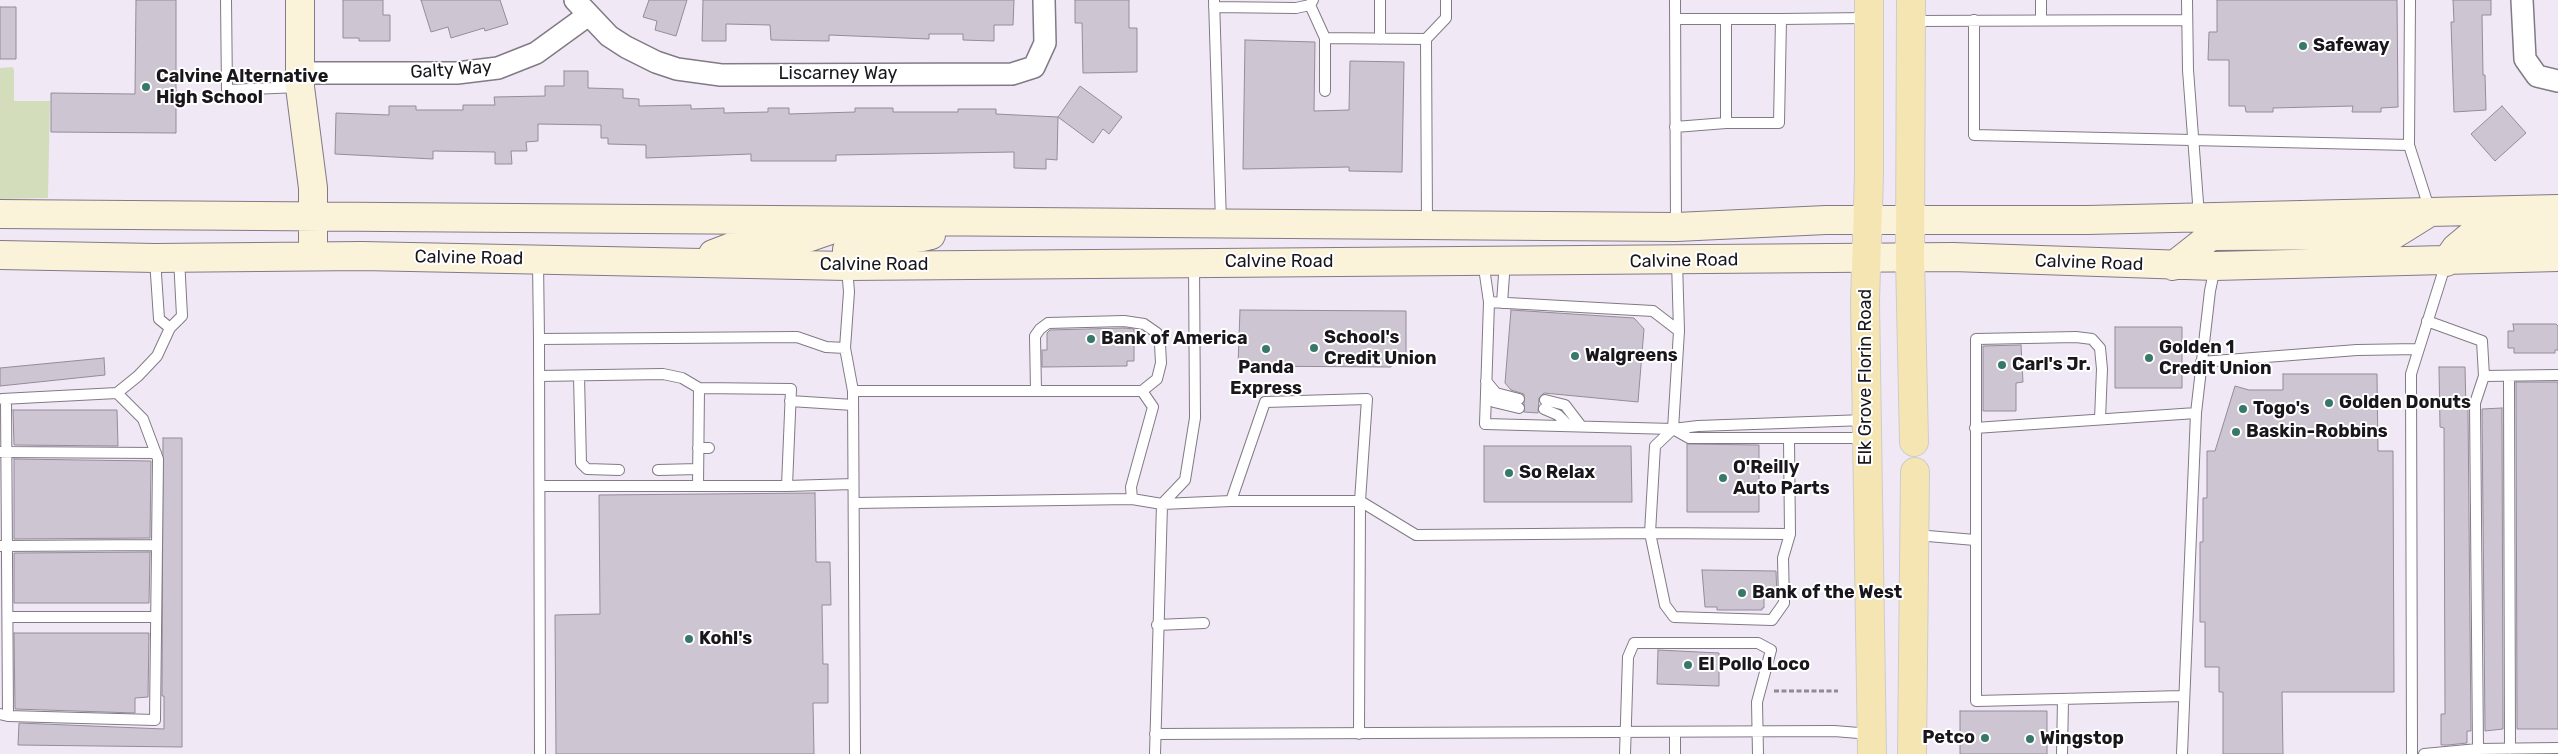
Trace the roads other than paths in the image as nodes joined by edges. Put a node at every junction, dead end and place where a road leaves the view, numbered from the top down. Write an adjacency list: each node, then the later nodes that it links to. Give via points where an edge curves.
1 (226, 0): 25 (lane, via 227,90)
2 (300, 0): 25 (main road)
3 (1044, 0): 13 (street, Liscarney Way, via 1045,43 1034,67 1012,74 698,73 656,62 626,48 608,36)
4 (1380, 0): 23 (lane)
5 (1446, 0): 24 (lane, via 1446,18)
6 (1676, 0): 16 (lane)
7 (2041, 0): 20 (lane)
8 (2187, 0): 21 (lane)
9 (2410, 0): 31 (lane)
10 (2522, 0): 26 (street, via 2525,59 2537,76)
11 (1311, 2): 12 (lane, via 1296,8); 22 (lane)
12 (1214, 4): 41 (lane)
13 (581, 8): 25 (street, Galty Way, via 536,53 498,68 457,73)
14 (1869, 9): 18 (lane); 39 (main road, Elk Grove Florin Road)
15 (1911, 11): 19 (lane); 40 (main road)
16 (1675, 19): 17 (lane); 29 (lane)
17 (1726, 19): 18 (lane); 28 (lane)
18 (1781, 19): 28 (lane, via 1779,123)
19 (1974, 20): 20 (lane); 30 (lane, via 1974,135)
20 (2041, 20): 21 (lane)
21 (2187, 20): 30 (lane)
22 (1326, 38): 23 (lane); 27 (lane)
23 (1380, 39): 24 (lane)
24 (1426, 39): 43 (lane)
25 (300, 80): 35 (main road, via 313,188)
26 (2558, 81)
27 (1325, 91)
28 (1726, 123): 29 (lane)
29 (1675, 127): 44 (lane)
30 (2194, 140): 31 (lane); 36 (lane)
31 (2409, 145): 33 (lane)
32 (2558, 209): 33 (main road, Calvine Road)
33 (2430, 212): 36 (main road, Calvine Road); 59 (main road, via 2393,235 2211,236)
34 (0, 214): 35 (main road, Calvine Road)
35 (313, 216): 37 (main road, Calvine Road); 47 (main road)
36 (2199, 216): 40 (main road, Calvine Road)
37 (839, 219): 38 (main road, Calvine Road); 55 (main road, via 836,228 826,233 734,246)
38 (978, 220): 41 (main road, Calvine Road); 58 (main road, via 922,237 854,244 848,250)
39 (1868, 220): 40 (main road, Calvine Road); 44 (main road, Calvine Road); 51 (main road, Elk Grove Florin Road)
40 (1910, 220): 50 (main road)
41 (1221, 223): 42 (main road, Calvine Road)
42 (1333, 224): 43 (main road, Calvine Road); 57 (main road, via 1295,238 1212,242)
43 (1427, 225): 44 (main road, Calvine Road)
44 (1676, 227)
45 (2558, 233): 56 (main road, via 2481,234 2468,238)
46 (0, 255): 48 (main road, Calvine Road)
47 (313, 256): 48 (main road, Calvine Road); 52 (main road, Calvine Road)
48 (167, 257): 64 (lane, via 159,319); 64 (lane, via 182,316)
49 (2558, 257): 56 (main road, Calvine Road)
50 (1910, 258): 51 (main road, Calvine Road); 59 (main road, Calvine Road); 114 (main road)
51 (1866, 259): 54 (main road, Calvine Road); 93 (main road, Elk Grove Florin Road)
52 (538, 260): 55 (main road, Calvine Road); 66 (lane)
53 (1494, 260): 54 (main road, Calvine Road); 57 (main road, Calvine Road); 61 (lane); 62 (lane)
54 (1677, 261): 65 (lane)
55 (690, 262): 58 (main road, Calvine Road)
56 (2446, 262): 60 (main road, Calvine Road); 63 (lane)
57 (1194, 263): 58 (main road, Calvine Road); 111 (lane, via 1195,418 1185,480)
58 (847, 266): 67 (lane, via 849,292)
59 (2173, 266): 60 (main road, Calvine Road)
60 (2215, 266): 69 (lane)
61 (1489, 302): 62 (lane); 75 (lane)
62 (1502, 303): 65 (lane, via 1653,311)
63 (2427, 321): 68 (lane); 73 (lane, via 2482,341)
64 (170, 328): 80 (lane, via 156,356)
65 (1679, 331): 92 (lane)
66 (539, 339): 67 (lane, via 798,337 826,347); 71 (lane)
67 (845, 348): 77 (lane)
68 (2418, 350): 69 (lane, via 2357,350); 145 (lane, via 2411,374)
69 (2202, 362): 85 (lane)
70 (2558, 375): 74 (lane)
71 (539, 376): 72 (lane); 103 (lane)
72 (579, 376): 76 (lane, via 663,374 682,378); 100 (lane, via 580,463 587,469)
73 (2484, 376): 74 (lane); 134 (lane, via 2475,403)
74 (2509, 376): 135 (lane)
75 (1486, 381): 81 (lane); 81 (lane, via 1496,394 1519,404 1494,402)
76 (698, 388): 83 (lane, via 791,389); 99 (lane, via 704,448)
77 (853, 391): 78 (lane); 84 (lane)
78 (1036, 391): 79 (lane); 79 (lane, via 1036,336 1040,329 1048,323 1124,321 1144,324 1157,333 1160,344 1161,363 1157,379)
79 (1142, 391): 107 (lane, via 1153,407 1131,487)
80 (117, 393): 82 (lane); 98 (lane, via 143,419)
81 (1486, 394): 89 (lane, via 1485,424)
82 (3, 399): 97 (lane)
83 (790, 401): 84 (lane); 87 (lane)
84 (853, 405): 102 (lane)
85 (2196, 412): 88 (lane); 124 (lane)
86 (778, 419): 87 (lane)
87 (789, 419): 96 (lane)
88 (2100, 419): 91 (lane); 91 (lane, via 2102,362 2100,348 2092,339 1976,340)
89 (1569, 426): 90 (lane); 90 (lane, via 1545,405 1565,405)
90 (1581, 426): 92 (lane)
91 (1975, 428): 115 (lane)
92 (1673, 429): 93 (lane, via 1698,426); 94 (lane, via 1689,438); 112 (lane, via 1654,446)
93 (1866, 429): 94 (lane); 132 (main road, Elk Grove Florin Road)
94 (1789, 440): 113 (lane)
95 (776, 450): 96 (lane)
96 (788, 450): 105 (lane)
97 (3, 452): 98 (lane); 106 (lane)
98 (156, 453): 116 (lane)
99 (698, 469): 101 (lane); 104 (lane)
100 (619, 470)
101 (658, 470)
102 (853, 484): 105 (lane); 110 (lane)
103 (540, 486): 104 (lane); 136 (lane)
104 (698, 486): 105 (lane)
105 (787, 486)
106 (3, 498): 117 (lane)
107 (1132, 499): 110 (lane); 111 (lane)
108 (1360, 500): 109 (lane); 109 (lane, via 1367,399 1265,402); 112 (lane, via 1416,535); 130 (lane)
109 (1230, 501): 111 (lane)
110 (854, 503): 137 (lane)
111 (1162, 504): 122 (lane)
112 (1650, 533): 113 (lane); 113 (lane, via 1665,605 1674,617 1772,620 1784,603 1783,558)
113 (1790, 534)
114 (1915, 535): 115 (lane); 142 (main road)
115 (1976, 540): 125 (lane, via 1976,700)
116 (157, 545): 117 (lane); 120 (lane)
117 (4, 546): 118 (lane)
118 (4, 589): 119 (lane)
119 (8, 617): 120 (lane); 123 (lane)
120 (156, 617): 126 (lane, via 155,720)
121 (1204, 624): 122 (lane)
122 (1157, 625): 129 (lane)
123 (4, 632): 126 (lane)
124 (2184, 696): 125 (lane); 144 (lane)
125 (2062, 699): 143 (lane)
126 (4, 715)
127 (1757, 731): 128 (lane); 131 (lane, via 1757,702 1771,650 1758,643 1634,643 1628,657); 132 (lane, via 1834,731); 141 (lane)
128 (1675, 733): 131 (lane); 140 (lane)
129 (1155, 734): 130 (lane); 138 (lane)
130 (1359, 734): 131 (lane)
131 (1625, 734): 139 (lane)
132 (1872, 744)
133 (2558, 748): 135 (lane)
134 (2478, 749): 135 (lane); 146 (lane)
135 (2510, 749)
136 (540, 754)
137 (855, 754)
138 (1155, 754)
139 (1625, 754)
140 (1675, 754)
141 (1758, 754)
142 (1912, 754)
143 (2062, 754)
144 (2182, 754)
145 (2412, 754)
146 (2424, 754)

